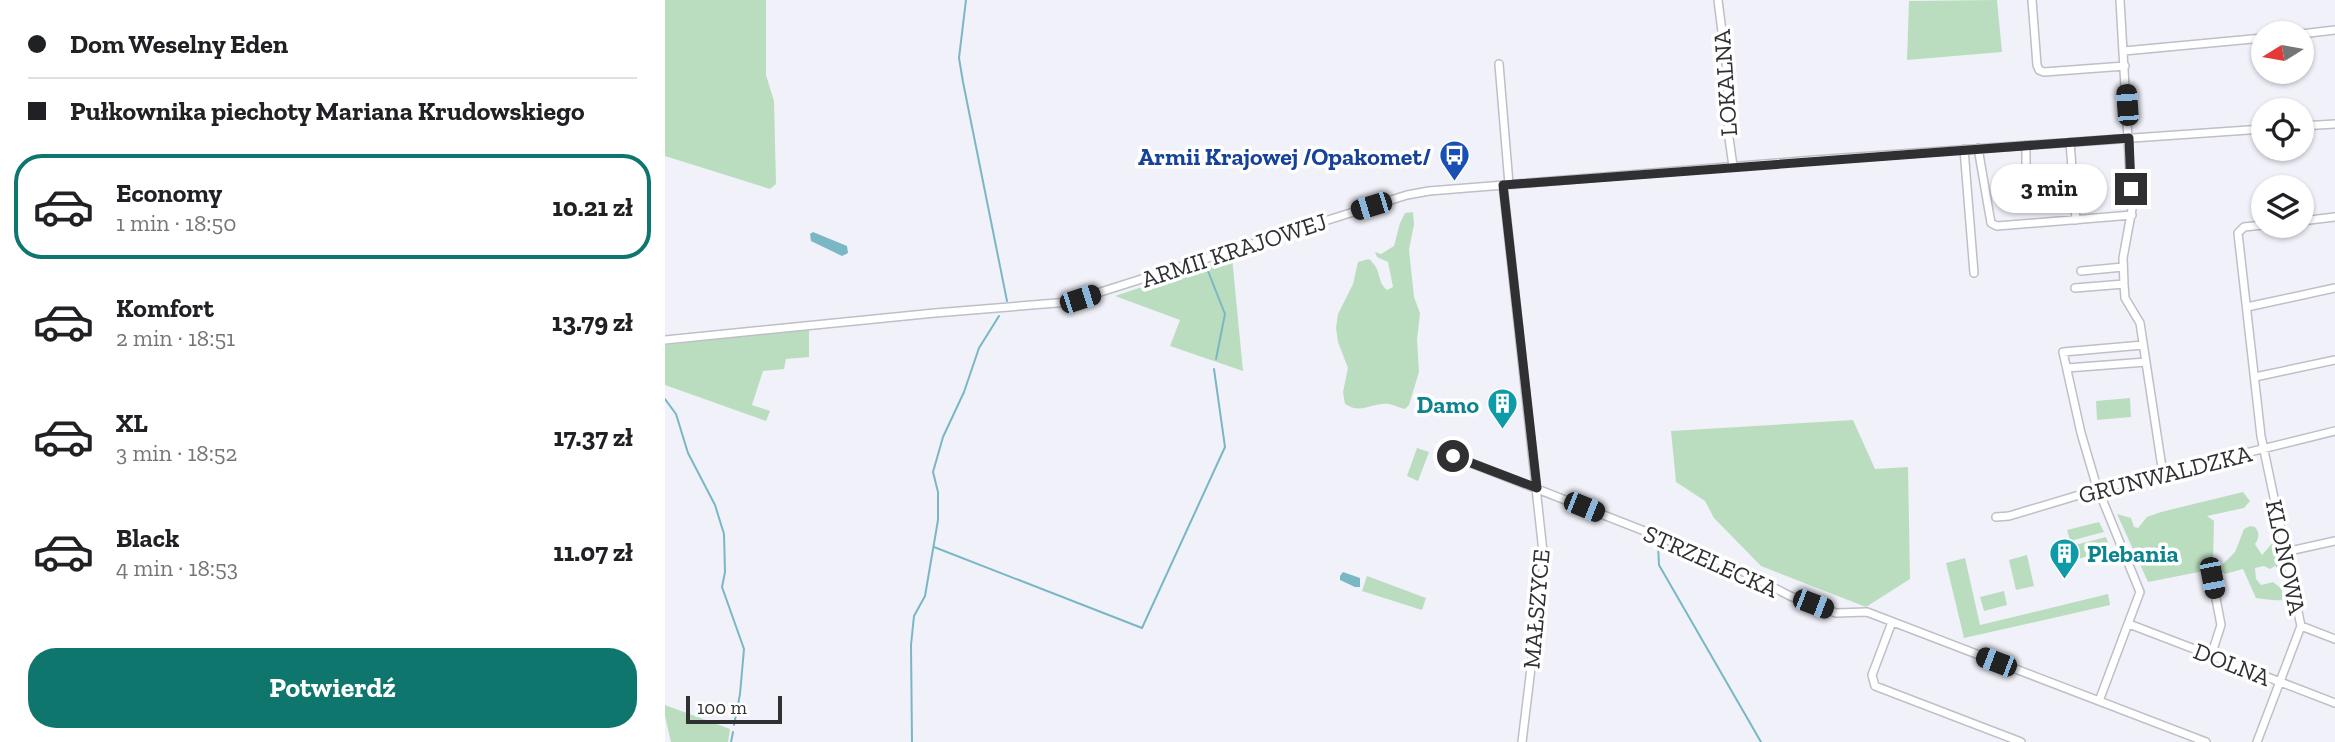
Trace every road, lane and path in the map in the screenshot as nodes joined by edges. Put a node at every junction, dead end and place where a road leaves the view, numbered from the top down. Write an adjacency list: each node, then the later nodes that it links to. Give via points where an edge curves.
1 (1718, 0): 18 (street, LOKALNA)
2 (2032, 0): 9 (street, via 2039,70)
3 (2120, 0): 7 (street)
4 (2335, 30): 5 (street)
5 (2314, 32)
6 (2251, 39): 7 (street)
7 (2124, 51): 9 (street)
8 (1499, 64): 20 (street, MAŁSZYCE)
9 (2125, 66): 13 (street)
10 (2335, 124): 11 (street)
11 (2314, 126)
12 (2251, 130): 13 (street, ARMII KRAJOWEJ)
13 (2129, 138): 14 (street, ARMII KRAJOWEJ); 21 (street)
14 (2070, 142): 15 (street, ARMII KRAJOWEJ); 24 (street)
15 (2026, 145): 16 (street, ARMII KRAJOWEJ); 19 (street, via 2026,177)
16 (1978, 148): 17 (street, ARMII KRAJOWEJ); 24 (street, via 1991,223)
17 (1964, 149): 18 (street, ARMII KRAJOWEJ); 28 (street)
18 (1733, 166): 20 (street, ARMII KRAJOWEJ)
19 (2021, 178)
20 (1506, 184): 33 (street, ARMII KRAJOWEJ, via 1417,192 1069,302); 43 (street, MAŁSZYCE)
21 (2132, 215): 24 (street); 26 (street)
22 (2335, 217): 23 (street)
23 (2314, 219)
24 (2075, 220)
25 (2251, 227): 32 (street, KLONOWA, via 2238,233)
26 (2123, 267): 27 (street); 29 (street)
27 (2081, 271)
28 (1974, 273)
29 (2124, 284): 30 (street); 34 (street, via 2125,298 2140,323)
30 (2075, 288)
31 (2335, 288): 32 (street)
32 (2247, 307): 38 (street, KLONOWA)
33 (665, 340)
34 (2143, 345): 36 (street); 37 (street, via 2063,352)
35 (2335, 360): 38 (street)
36 (2146, 362): 37 (street); 42 (street)
37 (2067, 368): 44 (street)
38 (2255, 377): 40 (street, KLONOWA)
39 (2335, 431): 40 (street, GRUNWALDZKA)
40 (2263, 449): 42 (street, GRUNWALDZKA); 47 (street, KLONOWA)
41 (1453, 456): 43 (street, STRZELECKA)
42 (2163, 474): 44 (street, GRUNWALDZKA)
43 (1537, 488): 49 (street, STRZELECKA, via 1824,609 1867,612); 58 (street, MAŁSZYCE, via 1544,573)
44 (2099, 489): 45 (street, GRUNWALDZKA); 50 (street, via 2140,592)
45 (1996, 517)
46 (2335, 541): 47 (street)
47 (2285, 552): 51 (street, KLONOWA)
48 (2212, 578): 53 (street, via 2221,625)
49 (1892, 622): 55 (street, STRZELECKA); 57 (street, via 1872,674 1875,686)
50 (2129, 624): 53 (street, DOLNA); 55 (street)
51 (2301, 626): 52 (street); 54 (street, KLONOWA)
52 (2335, 639)
53 (2211, 656): 54 (street, DOLNA)
54 (2280, 682): 56 (street, DOLNA); 61 (street, KLONOWA)
55 (2099, 701): 60 (street, STRZELECKA)
56 (2335, 703)
57 (2007, 740): 59 (street)
58 (1522, 742)
59 (2021, 742)
60 (2206, 742)
61 (2257, 742)

